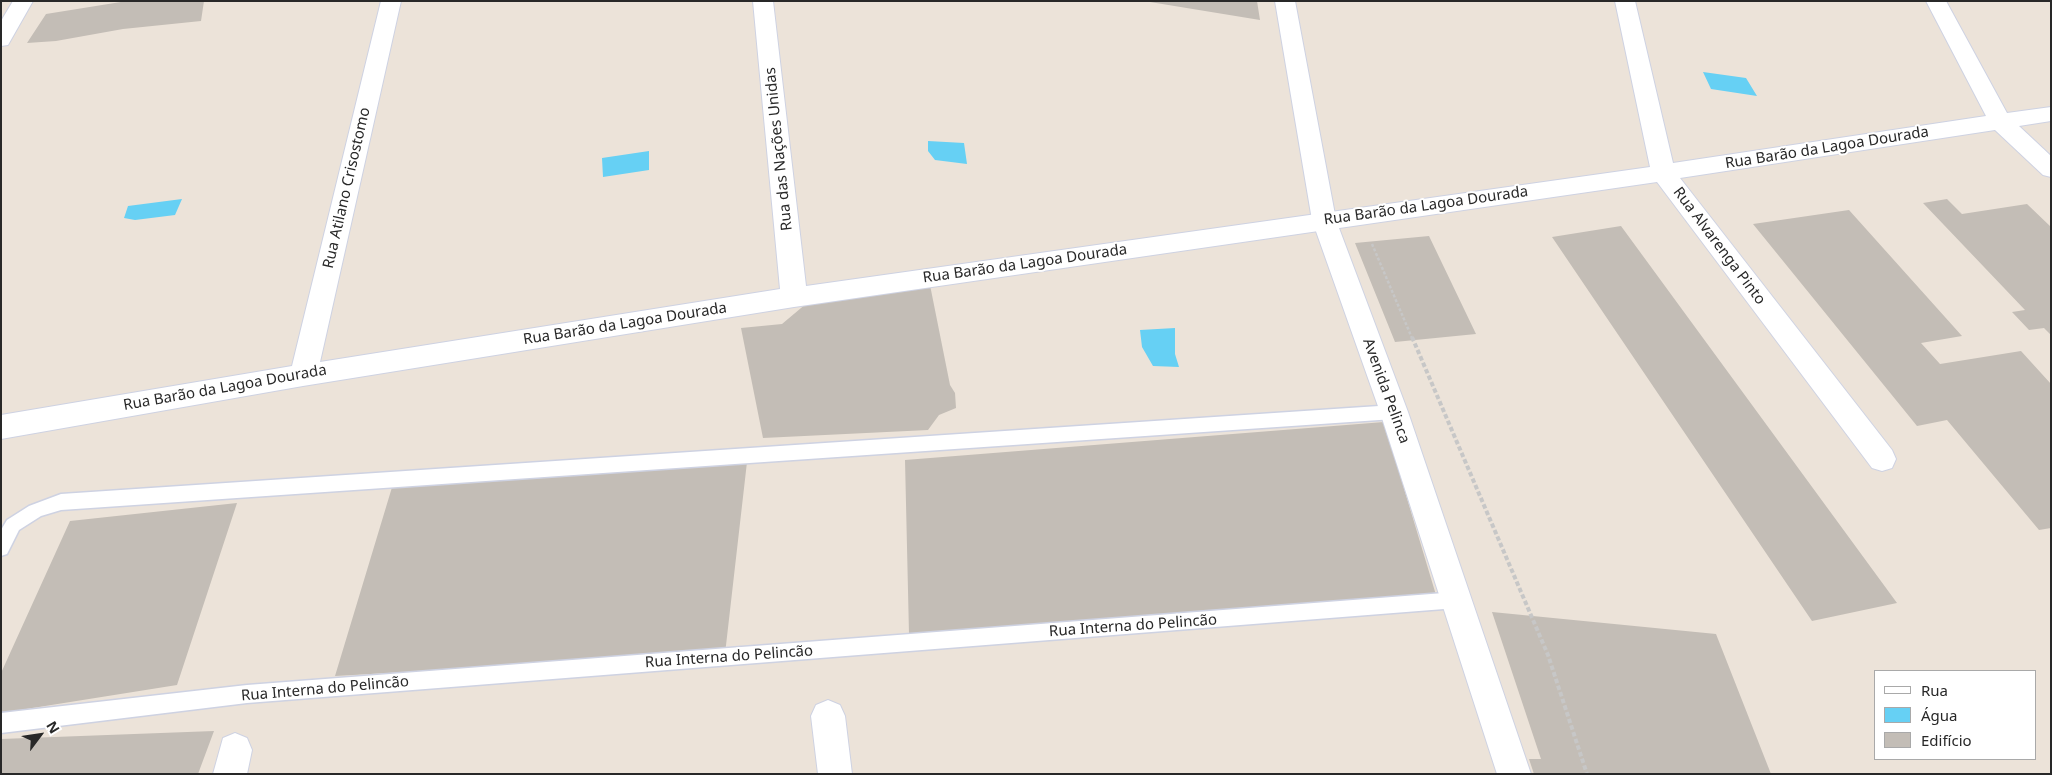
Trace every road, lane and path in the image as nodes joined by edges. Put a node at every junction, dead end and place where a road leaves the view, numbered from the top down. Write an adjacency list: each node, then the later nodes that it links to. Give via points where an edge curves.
1 (23, 1): 7 (street)
2 (391, 1): 15 (street, Rua Atilano Crisostomo)
3 (763, 1): 14 (street, Rua das Nações Unidas)
4 (1285, 1): 12 (street, Avenida Pelinca)
5 (1625, 1): 11 (street, Rua Alvarenga Pinto)
6 (1936, 1): 9 (street)
7 (1, 40)
8 (2051, 114): 9 (street, Rua Barão da Lagoa Dourada)
9 (2000, 122): 10 (street); 11 (street, Rua Barão da Lagoa Dourada)
10 (2051, 169)
11 (1663, 173): 12 (street, Rua Barão da Lagoa Dourada); 18 (street, Rua Alvarenga Pinto)
12 (1324, 220): 14 (street, Rua Barão da Lagoa Dourada); 16 (street, Avenida Pelinca)
13 (1370, 241): 25 (path, via 1548,655)
14 (794, 297): 15 (street, Rua Barão da Lagoa Dourada)
15 (302, 375): 17 (street, Rua Barão da Lagoa Dourada)
16 (1394, 412): 19 (lane, via 61,502 34,511 13,525); 20 (street, Avenida Pelinca)
17 (1, 427)
18 (1882, 459)
19 (1, 548)
20 (1457, 600): 22 (lane, Rua Interna do Pelincão, via 247,694); 24 (street, Avenida Pelinca)
21 (828, 716): 23 (street)
22 (1, 722)
23 (835, 774)
24 (1514, 774)
25 (1587, 774)

